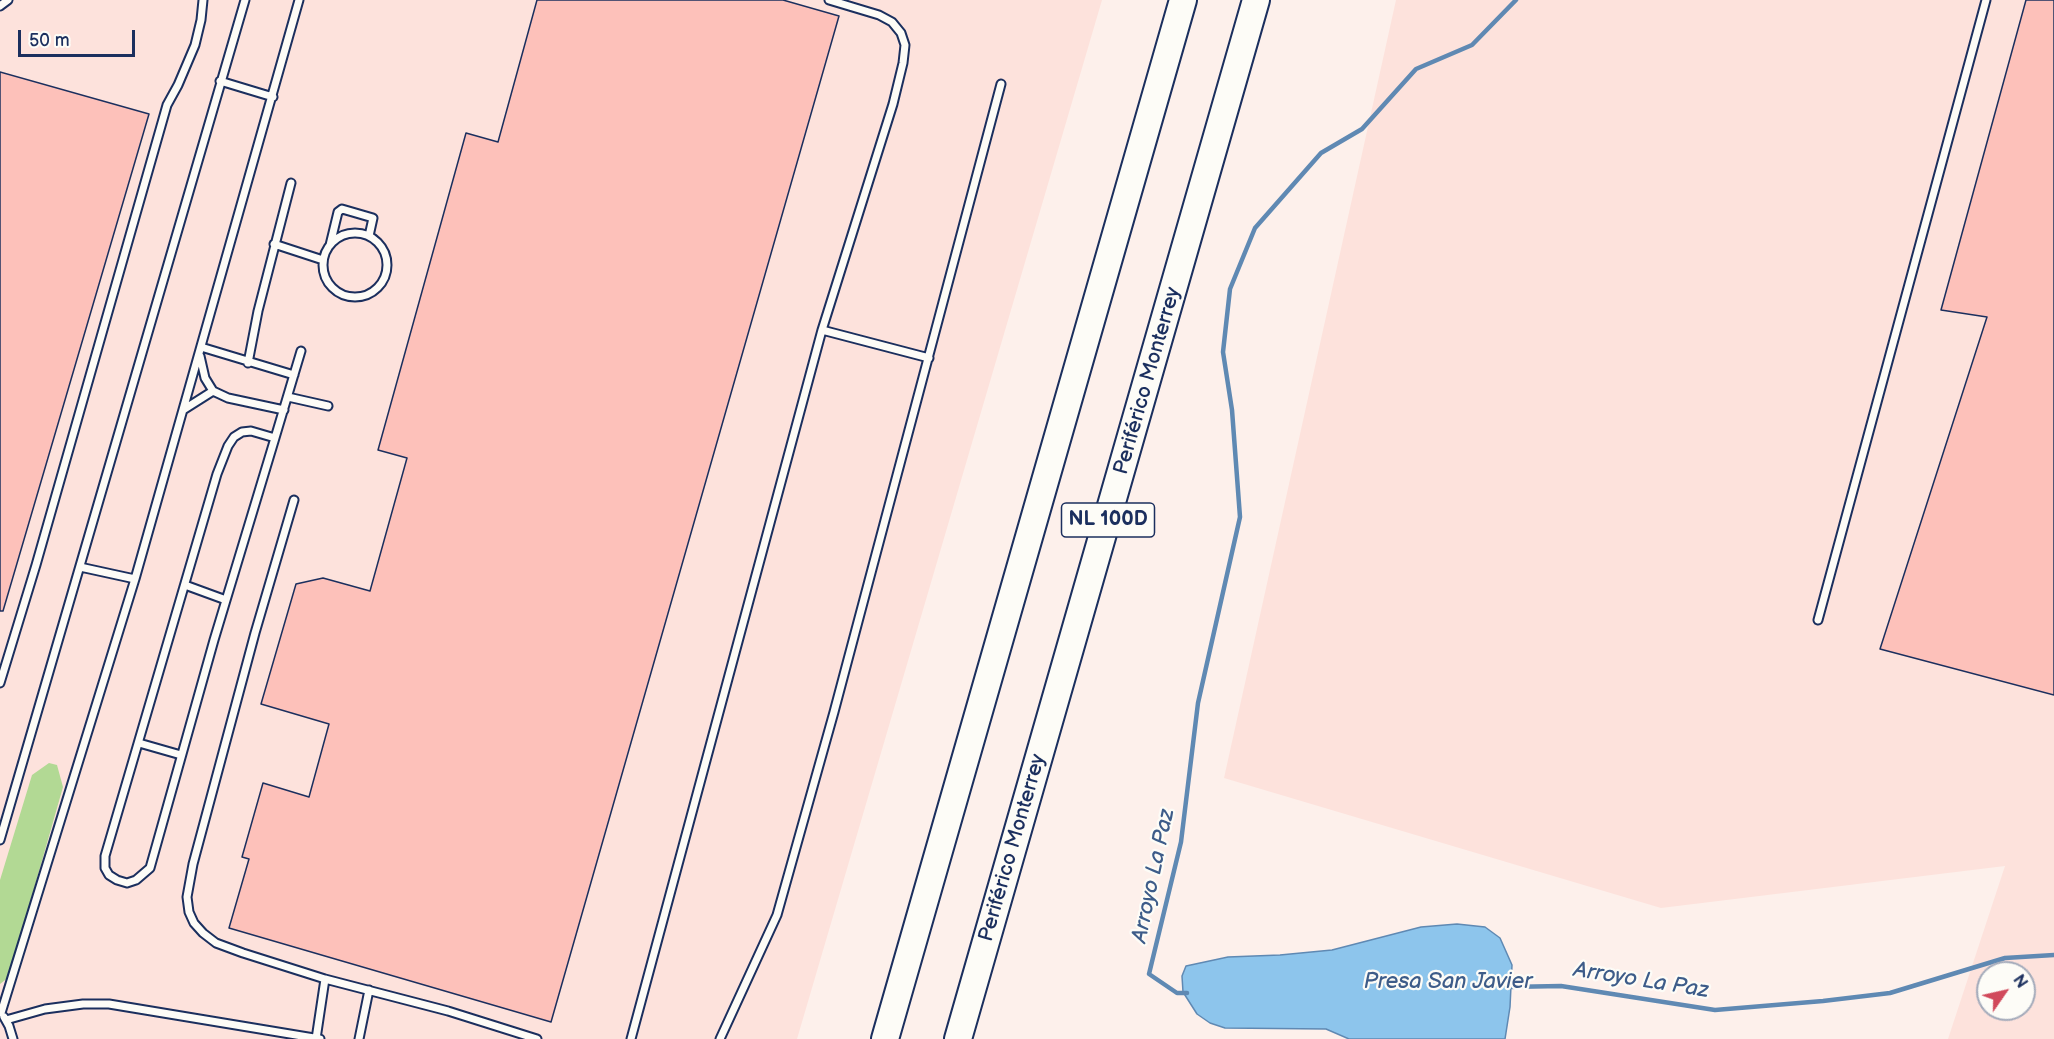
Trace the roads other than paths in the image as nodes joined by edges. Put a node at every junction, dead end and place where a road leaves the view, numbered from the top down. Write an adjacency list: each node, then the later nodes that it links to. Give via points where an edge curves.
1 (8, 0): 9 (lane)
2 (203, 0): 36 (lane, via 195,45 167,105)
3 (245, 0): 10 (lane)
4 (299, 0): 12 (lane)
5 (829, 0): 18 (lane, via 892,22 905,45 893,104)
6 (1184, 0): 49 (highway, NL 100D)
7 (1256, 0): 50 (highway, Periférico Monterrey / NL 100D)
8 (1986, 0): 35 (lane)
9 (0, 6)
10 (220, 81): 12 (lane); 31 (lane)
11 (1001, 84): 21 (lane)
12 (273, 97): 19 (lane)
13 (291, 183): 15 (lane)
14 (369, 236): 16 (lane, via 353,233); 16 (lane, via 373,218 342,209); 17 (lane, via 385,253 387,270 381,285 368,295 352,298 336,291 326,278)
15 (274, 244): 17 (lane); 22 (lane)
16 (330, 245): 17 (lane)
17 (324, 260)
18 (822, 330): 21 (lane); 47 (lane)
19 (200, 349): 22 (lane); 24 (lane, via 202,372); 27 (lane)
20 (301, 351): 23 (lane)
21 (929, 358): 48 (lane, via 777,915)
22 (248, 363): 23 (lane)
23 (294, 375): 25 (lane)
24 (213, 391): 27 (lane); 28 (lane)
25 (288, 397): 26 (lane); 28 (lane)
26 (328, 406)
27 (183, 410): 32 (lane)
28 (284, 410): 29 (lane)
29 (275, 438): 33 (lane, via 242,432 228,446); 34 (lane)
30 (294, 500): 40 (lane, via 186,897 194,923 216,943)
31 (80, 567): 32 (lane); 39 (lane)
32 (135, 579): 42 (lane)
33 (185, 585): 34 (lane); 37 (lane)
34 (226, 600): 38 (lane)
35 (1818, 620)
36 (0, 683)
37 (139, 744): 38 (lane); 38 (lane, via 105,856 109,875 127,883 150,868)
38 (181, 755)
39 (0, 840)
40 (325, 979): 41 (lane); 44 (lane)
41 (369, 990): 45 (lane); 46 (lane)
42 (2, 1015): 43 (lane); 44 (lane, via 109,1004)
43 (13, 1039)
44 (317, 1039)
45 (359, 1039)
46 (537, 1039)
47 (631, 1039)
48 (720, 1039)
49 (885, 1039)
50 (958, 1039)

